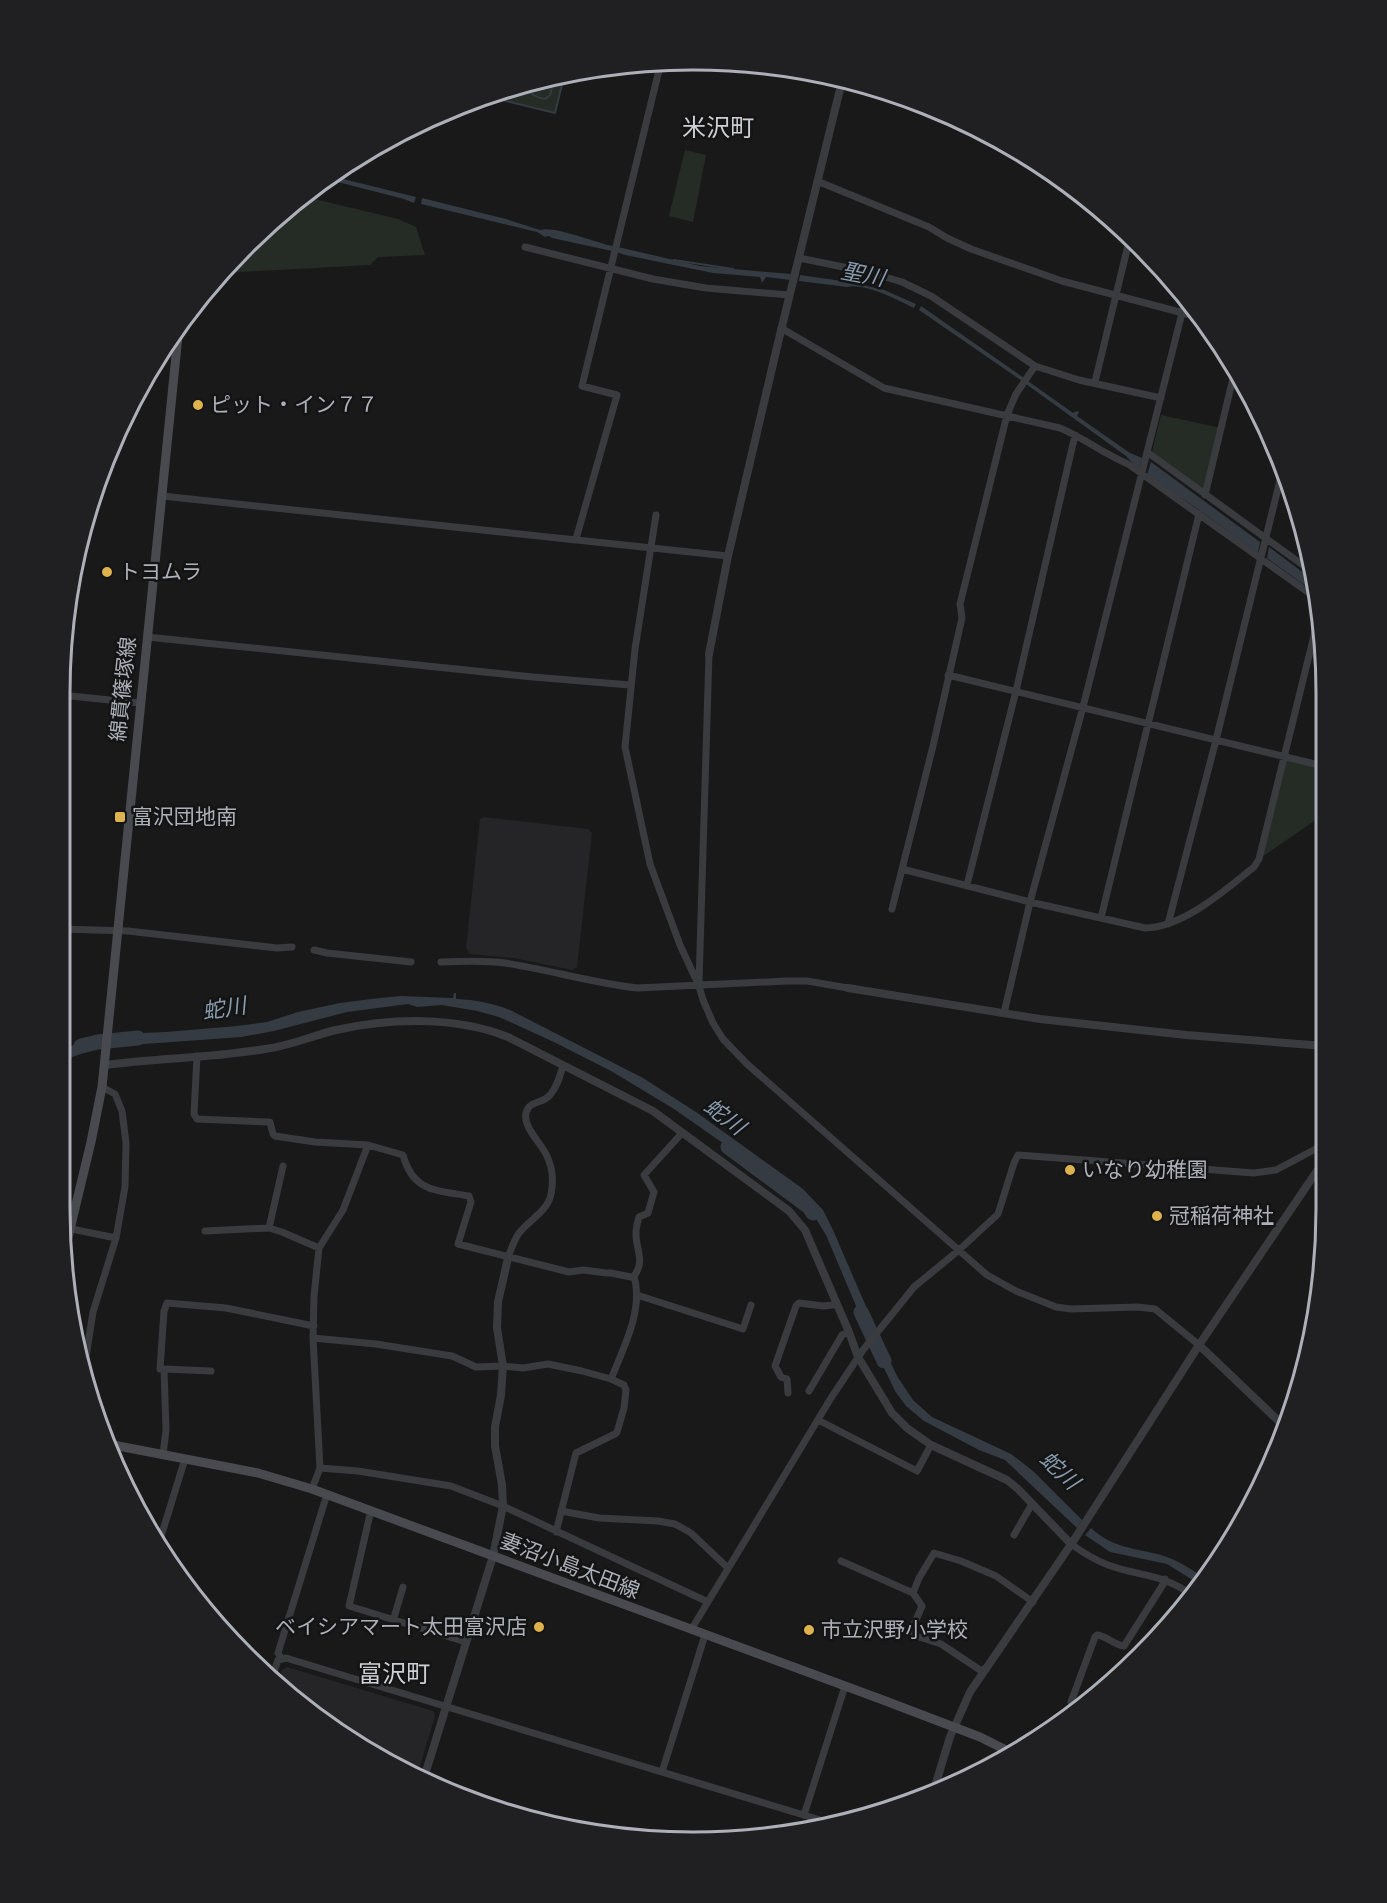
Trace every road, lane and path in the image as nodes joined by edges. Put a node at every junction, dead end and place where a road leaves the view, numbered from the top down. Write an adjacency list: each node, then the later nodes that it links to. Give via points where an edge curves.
1 (659, 72): 7 (street)
2 (840, 88): 3 (street)
3 (817, 181): 6 (street); 9 (street, via 929,227 957,243)
4 (525, 247): 7 (street)
5 (1128, 247): 9 (street)
6 (798, 261): 8 (street); 15 (street, via 903,282 931,296)
7 (611, 267): 8 (street, via 706,288); 28 (street, via 582,386 617,395)
8 (790, 293): 13 (street)
9 (1116, 296): 11 (street); 17 (street)
10 (1183, 308): 11 (street)
11 (1182, 312): 12 (street); 18 (street)
12 (1188, 314)
13 (781, 328): 19 (street, via 884,388); 31 (street)
14 (176, 345): 25 (main road, 綿貫篠塚線)
15 (1032, 369): 17 (street); 19 (street)
16 (1232, 381): 24 (street)
17 (1095, 382): 18 (street)
18 (1161, 398): 21 (street)
19 (1007, 415): 20 (street); 38 (street, via 960,604 962,618)
20 (1076, 435): 22 (street); 40 (street)
21 (1146, 456): 22 (street); 24 (street)
22 (1142, 473): 26 (street); 43 (street)
23 (1279, 483): 29 (street)
24 (1205, 495): 29 (street)
25 (162, 496): 28 (street); 35 (main road, 綿貫篠塚線)
26 (1199, 514): 32 (street); 44 (street)
27 (656, 515): 30 (street)
28 (576, 539): 30 (street)
29 (1264, 540): 32 (street); 33 (street)
30 (651, 548): 31 (street); 39 (street)
31 (728, 556): 37 (street)
32 (1260, 557): 34 (street); 45 (street)
33 (1304, 566)
34 (1308, 592)
35 (147, 637): 39 (street); 42 (main road, 綿貫篠塚線)
36 (1313, 637): 46 (street)
37 (709, 654): 60 (street)
38 (948, 675): 40 (street); 48 (street)
39 (630, 685): 60 (street, via 625,747 650,864)
40 (1016, 691): 43 (street); 49 (street)
41 (70, 696): 42 (street)
42 (140, 703): 55 (main road, 綿貫篠塚線)
43 (1083, 707): 44 (street); 50 (street)
44 (1148, 724): 45 (street); 52 (street)
45 (1216, 740): 46 (street); 53 (street)
46 (1283, 757): 47 (street); 53 (street, via 1254,867 1189,915)
47 (1316, 764)
48 (902, 869): 49 (street); 51 (street)
49 (967, 885): 50 (street)
50 (1030, 902): 52 (street); 62 (street)
51 (892, 909)
52 (1101, 918): 53 (street, via 1145,928)
53 (1168, 924)
54 (70, 929): 55 (street)
55 (117, 931): 56 (street); 65 (main road, 綿貫篠塚線)
56 (292, 947)
57 (314, 950): 58 (street)
58 (411, 962)
59 (441, 962): 60 (street, via 502,963 637,988)
60 (699, 986): 61 (street, via 807,981); 79 (street, via 713,1023 747,1064)
61 (848, 988): 62 (street)
62 (1004, 1013): 63 (street, via 1186,1035)
63 (1316, 1045)
64 (197, 1056): 65 (street); 66 (street, via 265,1049 359,1026 426,1022 483,1028); 69 (street, via 197,1119 270,1122 275,1136)
65 (105, 1061): 67 (main road, 綿貫篠塚線)
66 (563, 1066): 68 (street, via 653,1111); 80 (street, via 548,1098 532,1103 525,1120 546,1155 552,1174 551,1196 521,1230)
67 (102, 1087): 73 (main road, 綿貫篠塚線); 77 (street, via 115,1094 125,1132 125,1186)
68 (682, 1133): 81 (street, via 644,1175 654,1192 648,1213 639,1216 636,1233 641,1256); 83 (street, via 797,1218)
69 (368, 1145): 78 (street, via 343,1210); 80 (street, via 403,1155 417,1182 426,1188 469,1196 471,1202 458,1244)
70 (1316, 1149): 79 (street, via 1276,1170 1254,1173 1018,1155 998,1214)
71 (283, 1166): 74 (street)
72 (1316, 1172): 88 (street)
73 (70, 1215)
74 (269, 1228): 76 (street); 78 (street)
75 (71, 1229): 77 (street)
76 (205, 1231)
77 (116, 1238): 89 (street, via 93,1312)
78 (319, 1248): 85 (street)
79 (959, 1250): 88 (street, via 987,1275 1056,1306 1155,1309); 90 (street, via 914,1287)
80 (508, 1258): 81 (street, via 569,1272 576,1269); 91 (street, via 498,1302 497,1328)
81 (634, 1276): 82 (street)
82 (637, 1296): 84 (street, via 743,1329); 94 (street, via 631,1330)
83 (836, 1302): 86 (street); 96 (street, via 796,1306 775,1366 781,1377 787,1379)
84 (752, 1305)
85 (314, 1326): 87 (street); 92 (street, via 226,1308 167,1303 160,1369)
86 (849, 1332): 90 (street); 95 (street, via 842,1335)
87 (313, 1338): 91 (street, via 452,1356 476,1367); 103 (street)
88 (1199, 1345): 98 (street); 113 (street)
89 (87, 1349)
90 (860, 1354): 97 (street); 99 (street, via 892,1413)
91 (503, 1366): 94 (street, via 548,1364); 107 (street, via 495,1446)
92 (164, 1369): 93 (street); 101 (street)
93 (211, 1371)
94 (611, 1379): 109 (street, via 626,1390 617,1432 576,1453)
95 (809, 1391)
96 (788, 1393)
97 (818, 1420): 99 (street, via 916,1471); 116 (street)
98 (1279, 1420)
99 (931, 1445): 106 (street, via 1001,1477)
100 (117, 1446): 101 (main road, 妻沼小島太田線)
101 (163, 1455): 102 (main road, 妻沼小島太田線)
102 (184, 1459): 104 (main road, 妻沼小島太田線, via 258,1473); 111 (street)
103 (320, 1468): 104 (street); 107 (street, via 451,1485)
104 (312, 1489): 105 (main road, 妻沼小島太田線)
105 (327, 1494): 108 (main road, 妻沼小島太田線); 127 (street, via 278,1653)
106 (1032, 1504): 112 (street); 113 (street)
107 (503, 1506): 110 (street); 114 (street)
108 (371, 1510): 114 (main road, 妻沼小島太田線); 123 (street, via 349,1606)
109 (561, 1512): 110 (street); 116 (street, via 675,1524 691,1533)
110 (556, 1532): 121 (street)
111 (162, 1534)
112 (1014, 1535)
113 (1073, 1542): 117 (street, via 1109,1565); 122 (street)
114 (493, 1556): 124 (main road, 妻沼小島太田線); 126 (street)
115 (841, 1561): 120 (street)
116 (728, 1568): 121 (street)
117 (1165, 1579): 119 (street); 131 (street, via 1125,1645 1102,1635 1095,1637)
118 (403, 1587): 123 (street)
119 (1186, 1591)
120 (913, 1593): 122 (street, via 934,1553 996,1576); 128 (street, via 922,1606 910,1634 941,1644 980,1670)
121 (708, 1602): 124 (street)
122 (1033, 1602): 128 (street)
123 (393, 1621): 126 (street)
124 (691, 1630): 125 (main road, 妻沼小島太田線)
125 (705, 1635): 130 (main road, 妻沼小島太田線); 136 (street)
126 (466, 1642): 132 (street)
127 (280, 1658): 129 (street); 132 (street)
128 (986, 1669): 133 (street)
129 (275, 1670)
130 (845, 1686): 133 (main road, 妻沼小島太田線); 138 (street)
131 (1073, 1704)
132 (446, 1706): 135 (street); 136 (street)
133 (954, 1727): 134 (main road, 妻沼小島太田線); 137 (street)
134 (1005, 1749)
135 (426, 1772)
136 (662, 1772): 138 (street)
137 (936, 1783)
138 (804, 1815): 139 (street)
139 (820, 1820)

